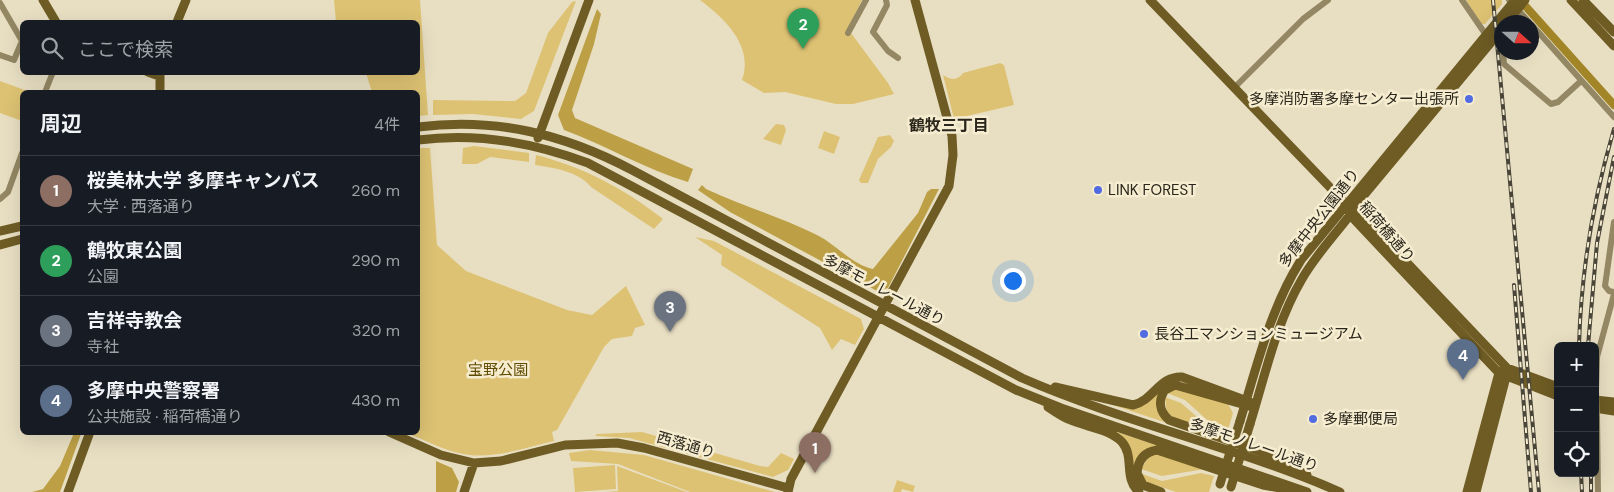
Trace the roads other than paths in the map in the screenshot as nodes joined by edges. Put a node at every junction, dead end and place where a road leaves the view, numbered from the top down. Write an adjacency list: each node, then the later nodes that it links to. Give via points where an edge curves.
1 (43, 0): 16 (street)
2 (186, 0): 17 (street)
3 (589, 0): 38 (street)
4 (866, 0): 18 (street)
5 (886, 0): 27 (street, via 887,5 874,32 888,51)
6 (915, 0): 51 (street, 西落通り, via 952,136 952,173 942,203)
7 (1150, 0): 33 (street, 稲荷橋通り)
8 (1328, 0): 33 (street)
9 (1462, 0): 21 (street)
10 (1571, 0): 25 (street)
11 (1583, 0): 19 (street)
12 (0, 3): 22 (street)
13 (1516, 3): 14 (street); 15 (street); 21 (street, 多摩中央公園通り)
14 (1510, 15)
15 (1524, 15)
16 (55, 20)
17 (178, 20)
18 (848, 32)
19 (1614, 32)
20 (1539, 34): 31 (street)
21 (1486, 35): 32 (street, 多摩中央公園通り)
22 (20, 38)
23 (1494, 41): 32 (street, 多摩中央公園通り)
24 (20, 46): 26 (street, via 14,60)
25 (1614, 46)
26 (0, 55)
27 (898, 58)
28 (1504, 60): 31 (street, via 1504,64 1551,104 1558,102)
29 (51, 75): 34 (street)
30 (160, 75): 35 (street)
31 (1581, 81): 36 (street)
32 (1451, 83): 43 (street, 多摩中央公園通り)
33 (1235, 87): 43 (street, 稲荷橋通り)
34 (46, 90)
35 (160, 90)
36 (1614, 117)
37 (420, 127): 38 (street, 多摩モノレール通り, via 483,124)
38 (539, 132): 40 (street); 51 (street, 多摩モノレール通り, via 608,157)
39 (420, 140): 40 (street, 多摩モノレール通り, via 482,137)
40 (535, 145): 52 (street, 多摩モノレール通り, via 602,169)
41 (20, 158): 42 (street, via 8,192)
42 (0, 199)
43 (1350, 209): 53 (street, 稲荷橋通り); 61 (street, 多摩中央公園通り, via 1308,250 1291,276 1270,325); 62 (street, 多摩中央公園通り, via 1301,281 1281,326)
44 (1614, 222): 48 (street, via 1610,240)
45 (20, 226): 46 (street)
46 (0, 231)
47 (20, 240): 49 (street)
48 (1613, 243): 50 (street, via 1606,286)
49 (0, 245)
50 (1614, 293): 56 (street, via 1597,357)
51 (886, 306): 52 (street, 西落通り); 54 (street, 多摩モノレール通り)
52 (879, 318): 58 (street, 多摩モノレール通り); 71 (street, 西落通り)
53 (1505, 372): 55 (street, 稲荷橋通り); 57 (street, 稲荷橋通り); 80 (street); 81 (street)
54 (1035, 384): 61 (street, via 1080,391 1133,405 1150,396 1164,381 1182,377); 69 (street, 多摩モノレール通り)
55 (1554, 386)
56 (1596, 387)
57 (1554, 394)
58 (1030, 396): 75 (street, via 1068,420 1103,431 1123,443 1129,458 1130,480); 78 (street, 多摩モノレール通り)
59 (1599, 396): 60 (street)
60 (1614, 402)
61 (1246, 403): 62 (street); 69 (street, via 1175,385 1165,390 1160,404 1169,420 1273,456); 70 (street, 多摩中央公園通り, bridge)
62 (1256, 406): 72 (street, 多摩中央公園通り, bridge)
63 (1599, 409): 64 (street)
64 (1614, 411)
65 (1596, 432): 82 (street, bridge)
66 (89, 435): 73 (street)
67 (396, 435): 68 (street, 西落通り, via 441,455)
68 (474, 463): 71 (street, 西落通り, via 501,461 565,445 617,443); 74 (street)
69 (1315, 481): 79 (street, 多摩モノレール通り)
70 (1219, 488)
71 (788, 490)
72 (1230, 490)
73 (68, 492)
74 (464, 492)
75 (1139, 492)
76 (1161, 492): 77 (street, via 1143,485 1137,473 1140,459 1151,451 1157,450 1263,485)
77 (1303, 492)
78 (1307, 492)
79 (1340, 492)
80 (1467, 492)
81 (1476, 492)
82 (1598, 492)

